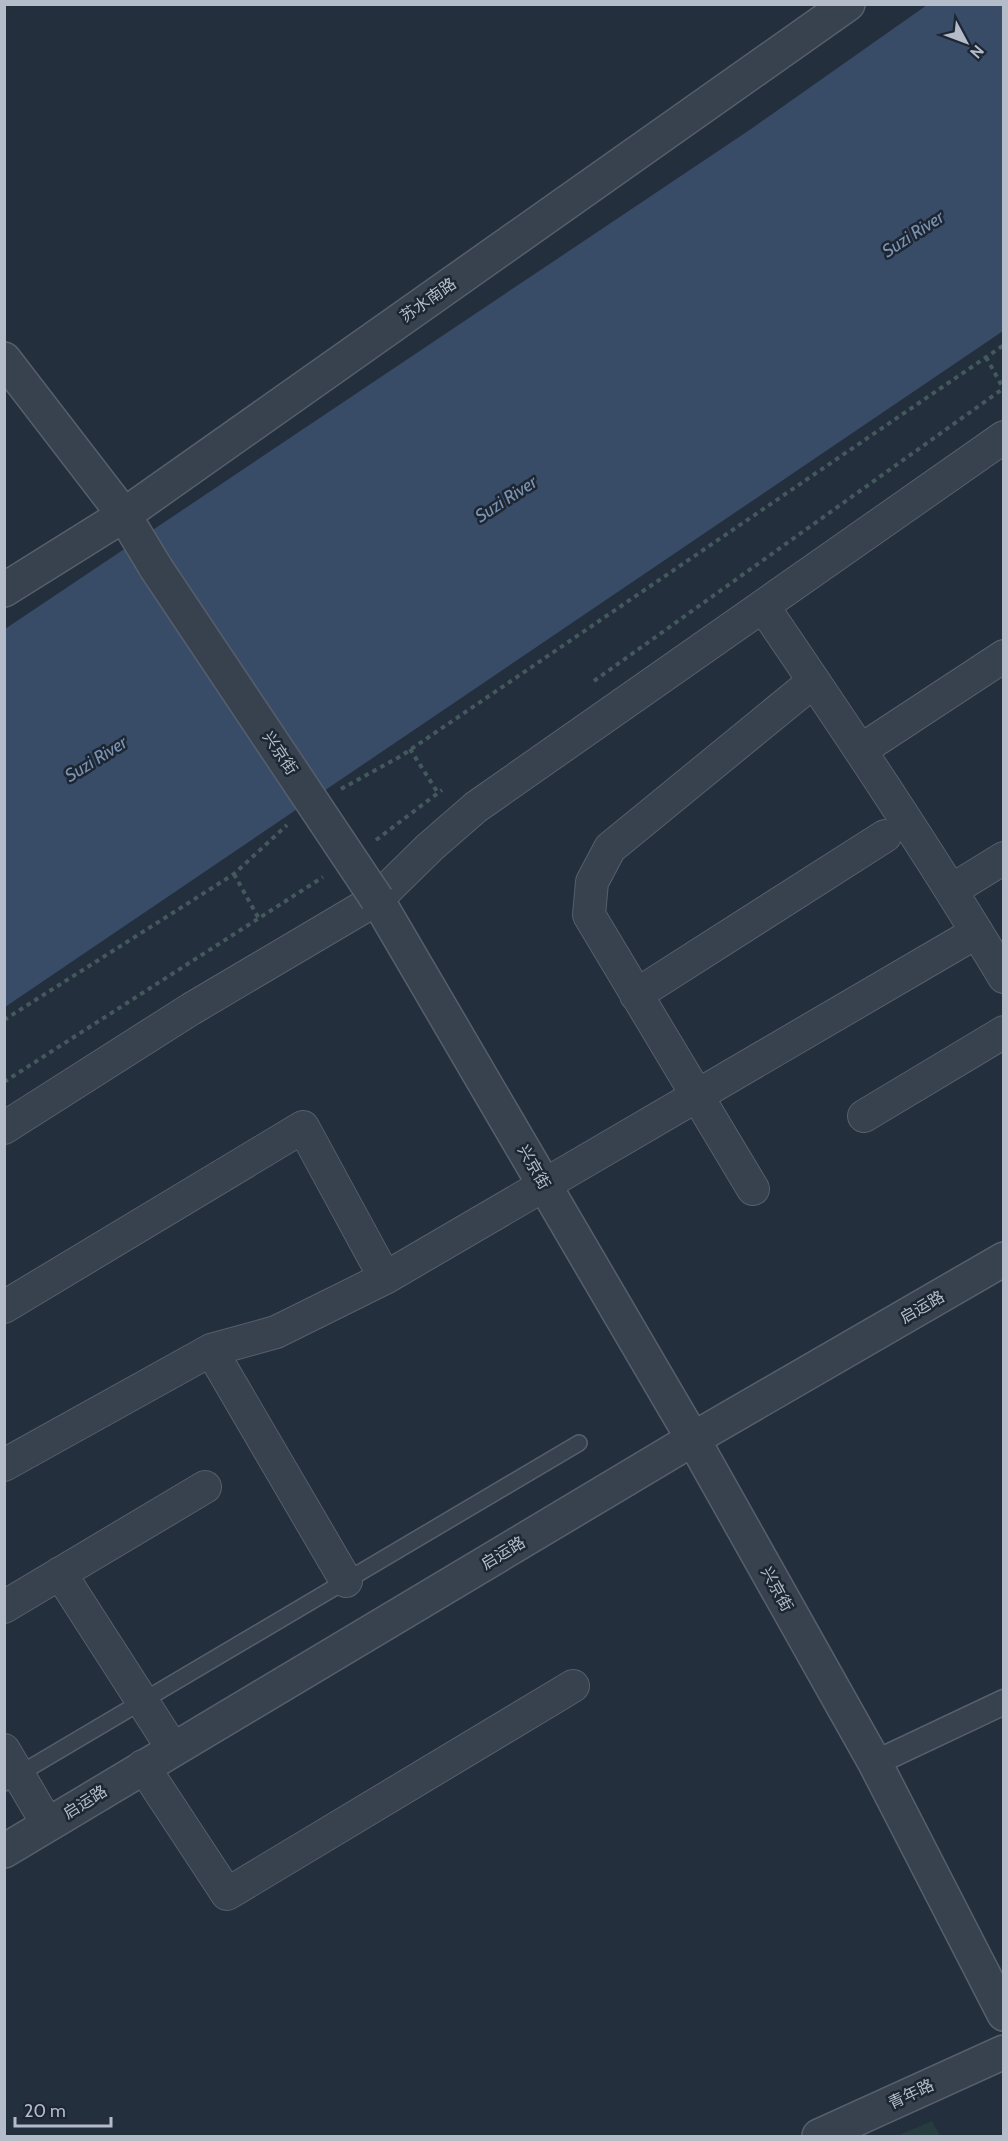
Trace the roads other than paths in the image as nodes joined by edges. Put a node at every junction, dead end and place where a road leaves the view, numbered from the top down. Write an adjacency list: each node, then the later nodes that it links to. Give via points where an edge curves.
1 (848, 4): 4 (street, 苏水南路)
2 (4, 359): 4 (street, 兴京街)
3 (1004, 436): 6 (street)
4 (124, 515): 5 (street, 苏水南路); 13 (street, 兴京街, bridge)
5 (4, 590)
6 (763, 606): 8 (street); 13 (street, via 476,807)
7 (1004, 656): 9 (street)
8 (814, 681): 9 (street); 16 (street, via 610,848 592,882 589,915)
9 (861, 750): 12 (street)
10 (885, 836): 16 (street)
11 (1004, 858): 12 (street)
12 (952, 890): 14 (street)
13 (377, 899): 20 (street, via 192,1009); 21 (street, 兴京街)
14 (977, 932): 15 (street); 18 (street)
15 (1004, 977)
16 (636, 995): 18 (street)
17 (1004, 1032): 19 (street)
18 (697, 1095): 21 (street); 22 (street)
19 (864, 1116)
20 (4, 1128)
21 (545, 1186): 24 (street); 27 (street, 兴京街)
22 (753, 1189)
23 (1004, 1259): 27 (street, 启运路)
24 (385, 1278): 25 (street, via 303,1127); 26 (street, via 276,1332)
25 (4, 1307)
26 (211, 1350): 29 (street); 32 (street)
27 (693, 1439): 37 (street, 启运路); 38 (street, 兴京街)
28 (579, 1443): 32 (lane)
29 (4, 1465)
30 (205, 1487): 31 (street)
31 (60, 1574): 33 (street); 35 (street)
32 (346, 1581): 35 (lane)
33 (4, 1607)
34 (573, 1686): 39 (street, via 227,1894)
35 (142, 1702): 37 (street); 40 (lane)
36 (1004, 1702): 38 (street)
37 (173, 1749): 39 (street, 启运路)
38 (875, 1763): 43 (street, 兴京街)
39 (143, 1766): 41 (street, 启运路)
40 (9, 1769): 41 (street)
41 (48, 1825): 42 (street, 启运路)
42 (4, 1851)
43 (1004, 2014)
44 (1004, 2052): 45 (street, 青年路)
45 (819, 2136)

